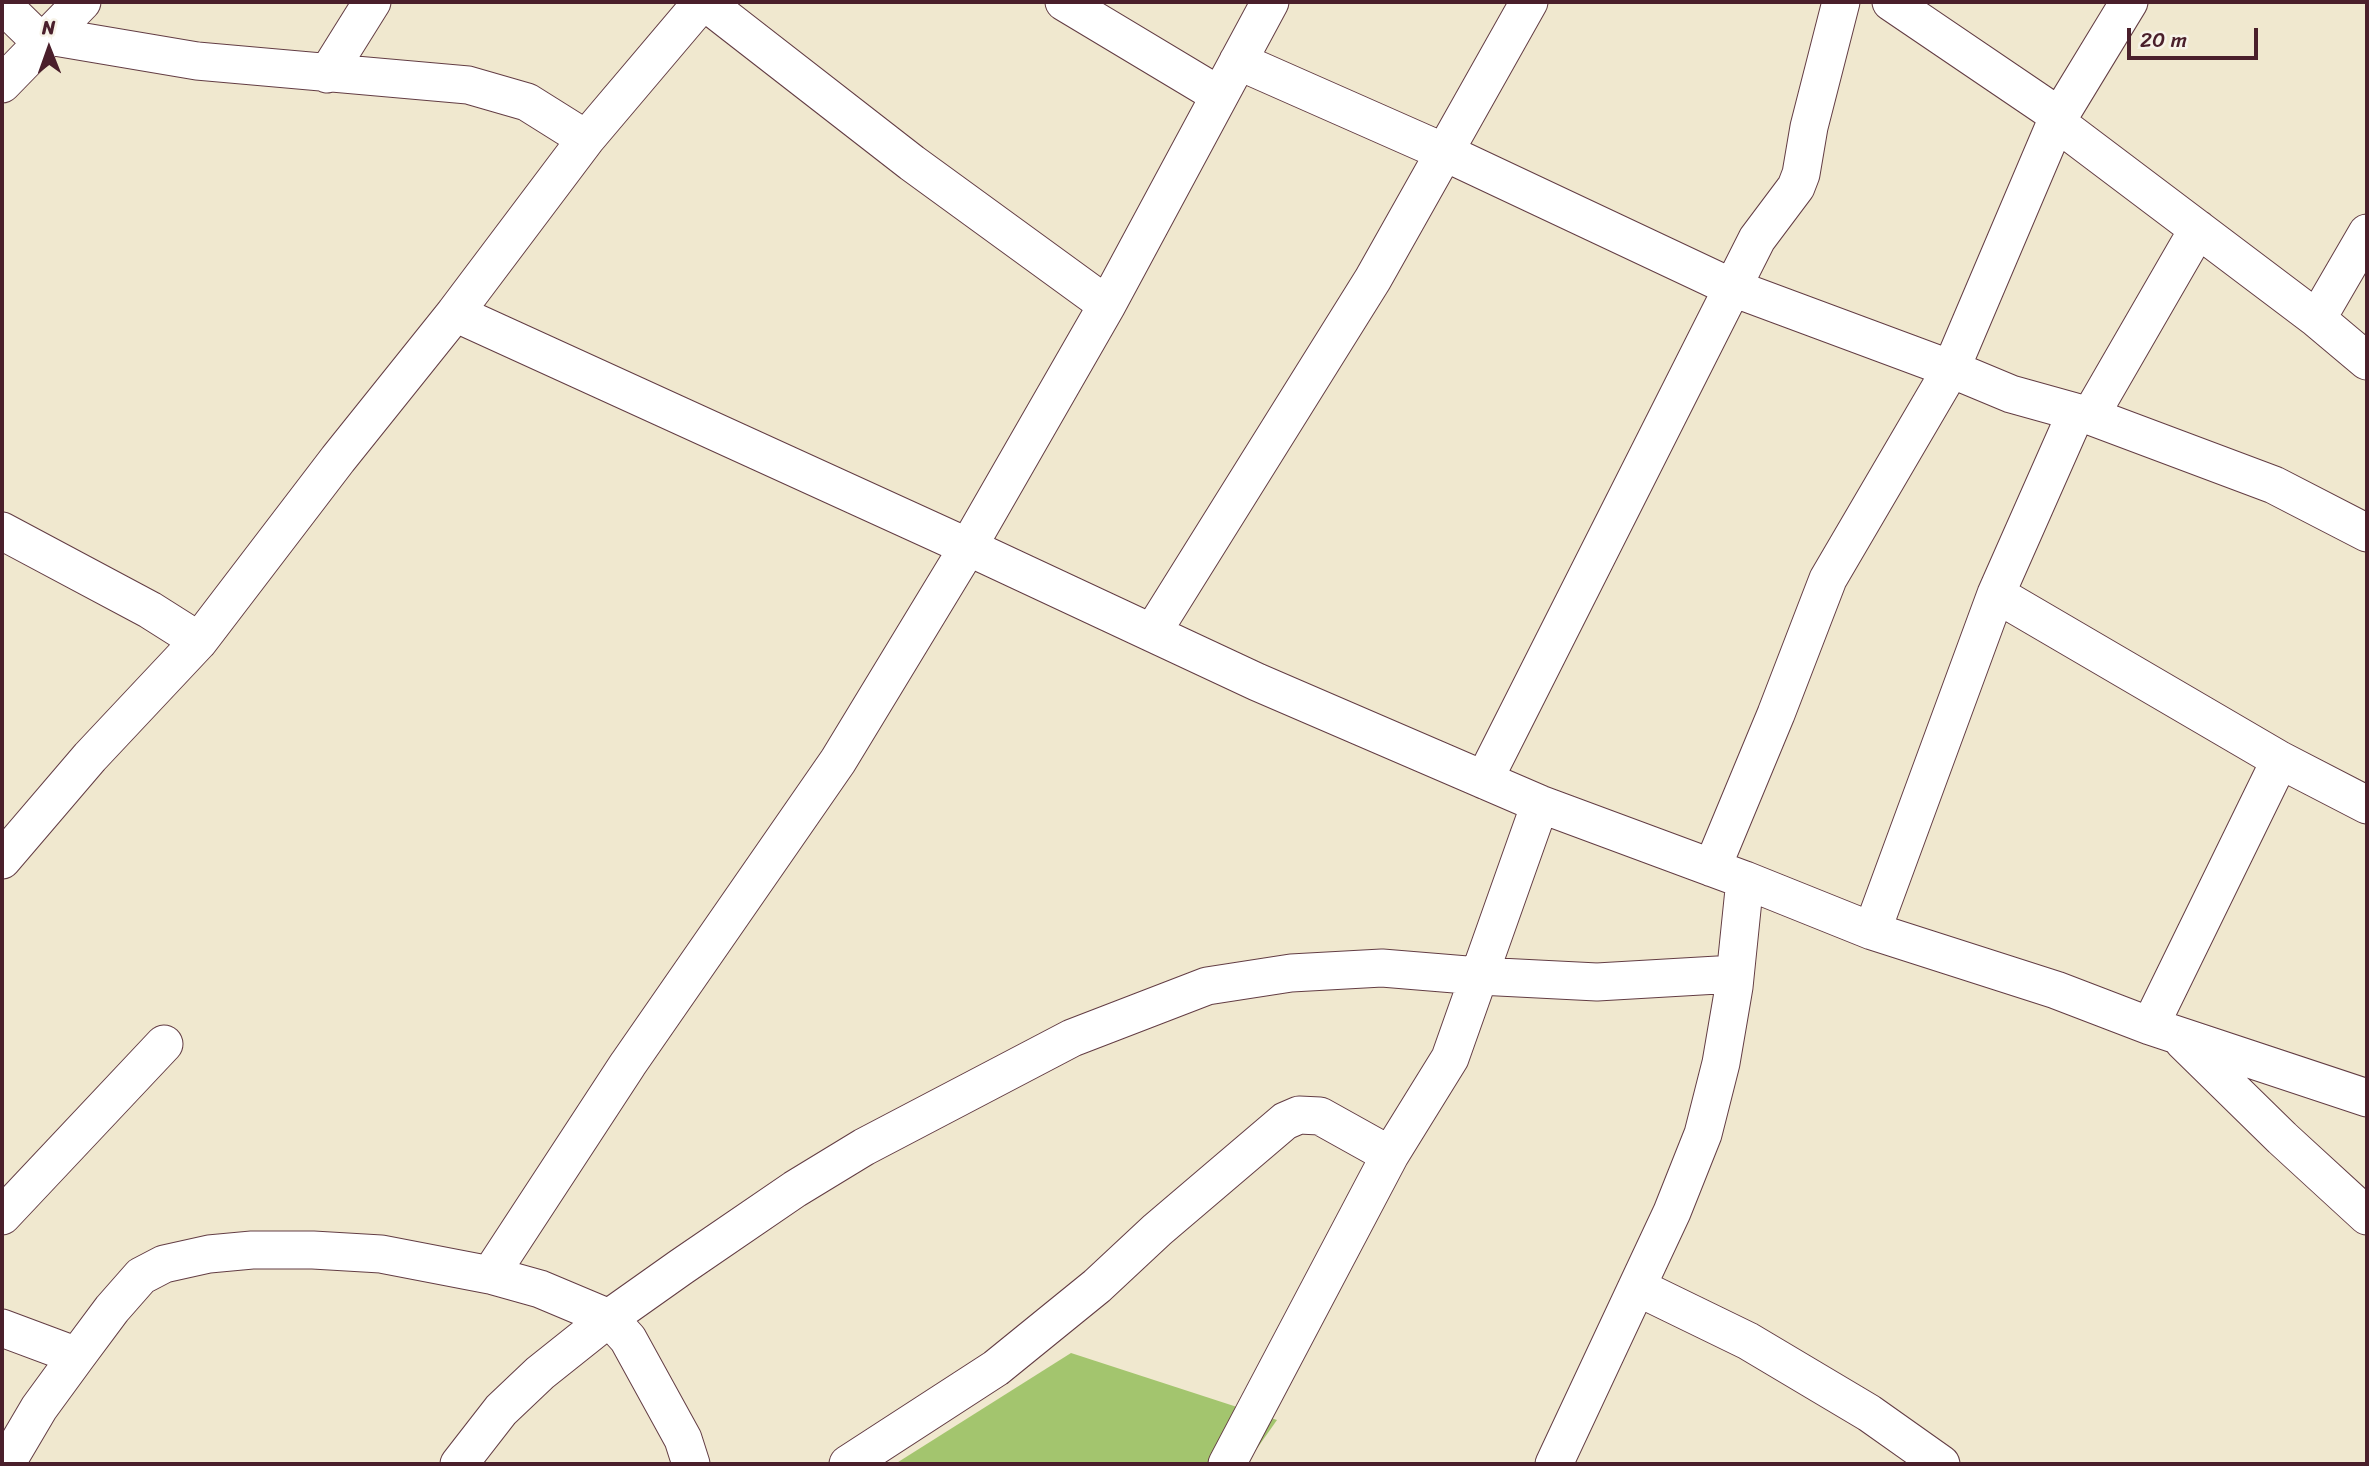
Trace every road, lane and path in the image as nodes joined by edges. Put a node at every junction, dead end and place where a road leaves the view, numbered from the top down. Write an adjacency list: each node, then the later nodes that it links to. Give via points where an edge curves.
1 (82, 2): 11 (street)
2 (703, 2): 17 (street); 22 (street)
3 (1064, 2): 15 (street)
4 (1270, 2): 12 (street)
5 (1529, 2): 18 (street)
6 (1842, 2): 21 (street, via 1801,174 1757,239)
7 (1891, 2): 16 (street)
8 (2129, 2): 16 (street)
9 (2, 4): 11 (street)
10 (363, 5): 13 (street)
11 (45, 39): 13 (street); 14 (street)
12 (1238, 61): 15 (street); 18 (street)
13 (327, 74): 17 (street, via 467,85 527,103)
14 (2, 84)
15 (1219, 95): 22 (street)
16 (2057, 119): 19 (street); 26 (street)
17 (586, 139): 23 (street)
18 (1444, 152): 21 (street); 32 (street, via 1373,279)
19 (2198, 229): 24 (street); 27 (street)
20 (2367, 233): 24 (street)
21 (1733, 288): 26 (street); 35 (street)
22 (1107, 304): 30 (street)
23 (455, 313): 30 (street); 33 (street)
24 (2317, 319): 25 (street)
25 (2367, 361)
26 (1951, 369): 27 (street, via 2011,394); 39 (street, via 1828,579 1776,714)
27 (2083, 415): 29 (street, via 2274,485); 31 (street)
28 (2, 531): 33 (street)
29 (2367, 533)
30 (968, 547): 32 (street); 49 (street, via 838,761 628,1064)
31 (1996, 594): 34 (street); 40 (street)
32 (1152, 633): 35 (street)
33 (199, 641): 38 (street)
34 (2280, 760): 37 (street); 43 (street)
35 (1485, 780): 36 (street)
36 (1539, 804): 39 (street); 42 (street)
37 (2367, 805)
38 (2, 860)
39 (1728, 874): 40 (street); 41 (street)
40 (1872, 931): 43 (street)
41 (1735, 974): 42 (street, via 1597,982); 50 (street, via 1721,1063 1703,1134)
42 (1479, 976): 46 (street, via 1450,1058); 51 (street, via 1382,968 1291,973 1207,986 1072,1038 864,1147)
43 (2163, 1030): 45 (street); 48 (street)
44 (163, 1044): 47 (street)
45 (2367, 1098)
46 (1390, 1155): 57 (street, via 1320,1116 1299,1115 1285,1121 996,1368); 58 (street)
47 (2, 1216)
48 (2367, 1216)
49 (490, 1275): 51 (street); 53 (street, via 381,1254 276,1250 209,1254 164,1264 141,1276)
50 (1637, 1287): 59 (street); 60 (street, via 1759,1348 1870,1413)
51 (609, 1318): 55 (street, via 511,1401); 56 (street, via 628,1339 683,1439)
52 (2, 1328): 53 (street)
53 (77, 1356): 54 (street)
54 (6, 1464)
55 (459, 1464)
56 (691, 1464)
57 (848, 1464)
58 (1227, 1464)
59 (1555, 1464)
60 (1941, 1464)

